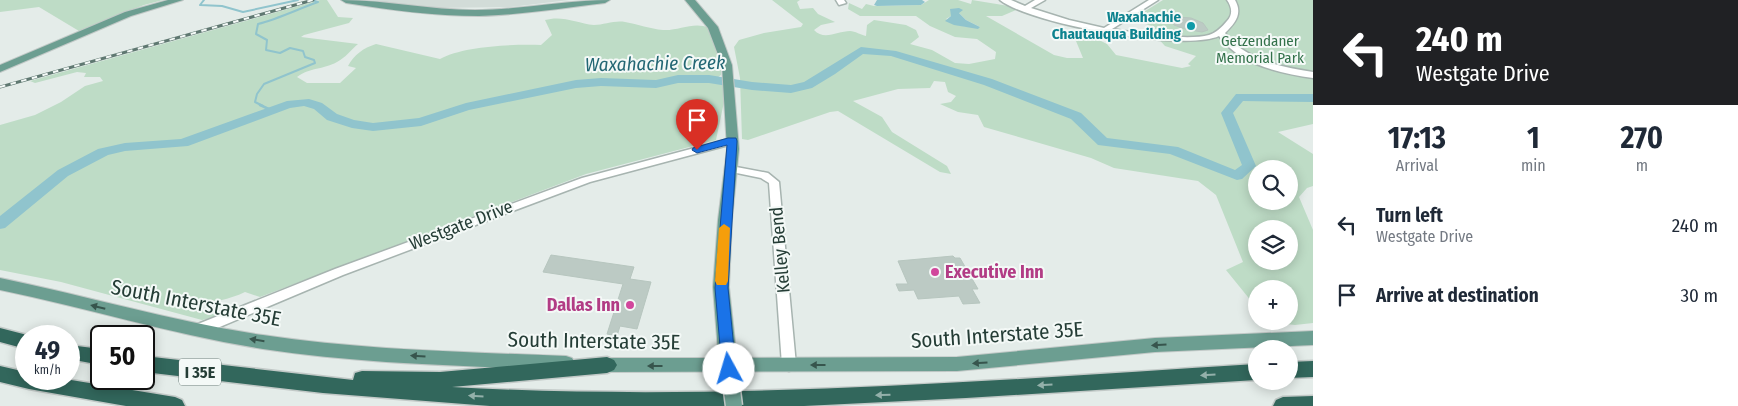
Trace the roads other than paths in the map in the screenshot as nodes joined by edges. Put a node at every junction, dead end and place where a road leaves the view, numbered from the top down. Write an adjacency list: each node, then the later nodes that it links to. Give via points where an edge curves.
1 (178, 0): 14 (main road, via 115,19)
2 (346, 0): 3 (main road, via 414,11 468,13)
3 (605, 0)
4 (690, 0): 16 (main road, via 713,27 726,58)
5 (1004, 0): 9 (street)
6 (1041, 0): 9 (street)
7 (1154, 0): 10 (street)
8 (1234, 0): 11 (street, via 1233,20)
9 (1026, 8): 10 (street)
10 (1104, 31): 12 (street, via 1139,37)
11 (1220, 32): 12 (street, via 1213,36); 13 (street, via 1225,41)
12 (1184, 38): 13 (street)
13 (1238, 50): 15 (street, via 1271,66)
14 (0, 69)
15 (1313, 75)
16 (732, 141): 17 (main road); 19 (street, Westgate Drive, via 586,180 339,272)
17 (731, 170): 24 (street, Kelley Bend, via 764,175 774,182); 37 (main road, bridge, via 721,288)
18 (0, 284): 19 (main road, South Interstate 35E, one-way to 18)
19 (198, 330): 25 (main road, South Interstate 35E, one-way to 19, via 449,359 300,347)
20 (0, 335): 22 (highway)
21 (1313, 338): 24 (main road, South Interstate 35E, one-way to 24, via 1155,345 966,364)
22 (15, 339)
23 (155, 365): 31 (highway, I 35E)
24 (789, 365): 25 (main road, South Interstate 35E, one-way to 25)
25 (607, 366): 31 (highway, via 424,380 290,374)
26 (1313, 369): 27 (highway)
27 (1298, 370)
28 (1248, 372): 31 (highway, I 35E, one-way to 31, via 903,394 635,402 462,395)
29 (0, 374): 30 (highway, I 35E)
30 (15, 378)
31 (255, 379)
32 (62, 390): 35 (highway)
33 (80, 390): 36 (highway, I 35E)
34 (1313, 405): 38 (highway)
35 (125, 406)
36 (175, 406)
37 (734, 406)
38 (1283, 406)

